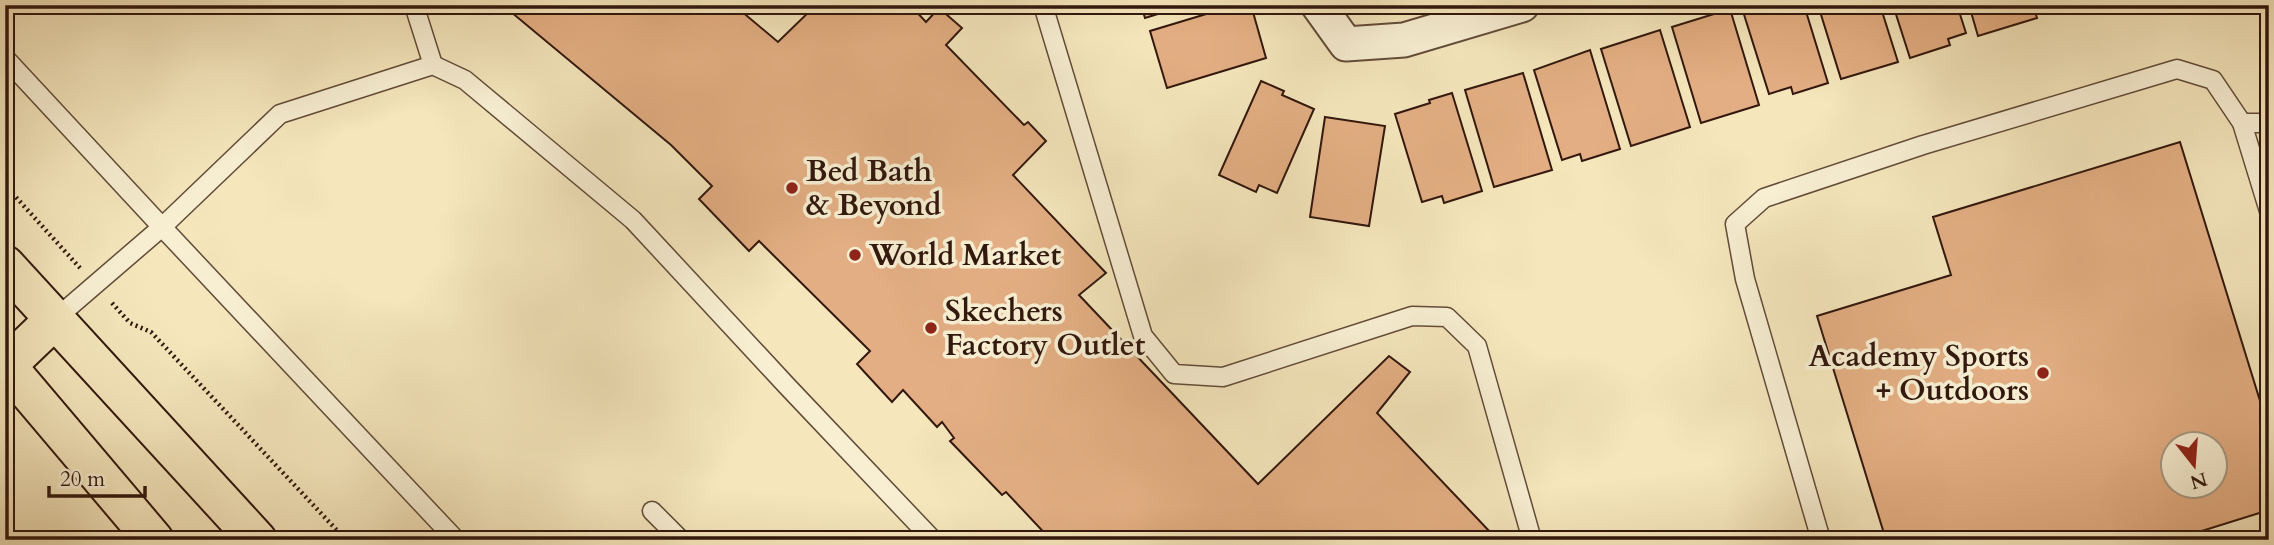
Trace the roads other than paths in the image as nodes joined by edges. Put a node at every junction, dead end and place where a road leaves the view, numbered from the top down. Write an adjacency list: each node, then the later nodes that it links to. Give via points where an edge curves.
1 (414, 5): 6 (lane)
2 (1043, 5): 20 (lane, via 1143,336 1174,374 1223,377 1412,316 1447,317 1478,346)
3 (1318, 5): 4 (street, via 1346,44 1405,40)
4 (1522, 5)
5 (5, 58): 10 (lane)
6 (433, 65): 10 (lane, via 280,114); 19 (lane, via 465,80 633,220)
7 (2242, 123): 8 (lane); 9 (lane); 21 (lane, via 2213,80 2178,69 1765,198 1735,223 1745,279)
8 (2269, 123)
9 (2269, 211)
10 (162, 227): 12 (lane); 17 (lane)
11 (5, 265): 12 (main road)
12 (54, 320): 13 (main road); 16 (main road)
13 (6, 365): 15 (main road)
14 (652, 512): 18 (lane)
15 (154, 540)
16 (257, 540)
17 (456, 540)
18 (681, 540)
19 (933, 540)
20 (1532, 540)
21 (1821, 540)

